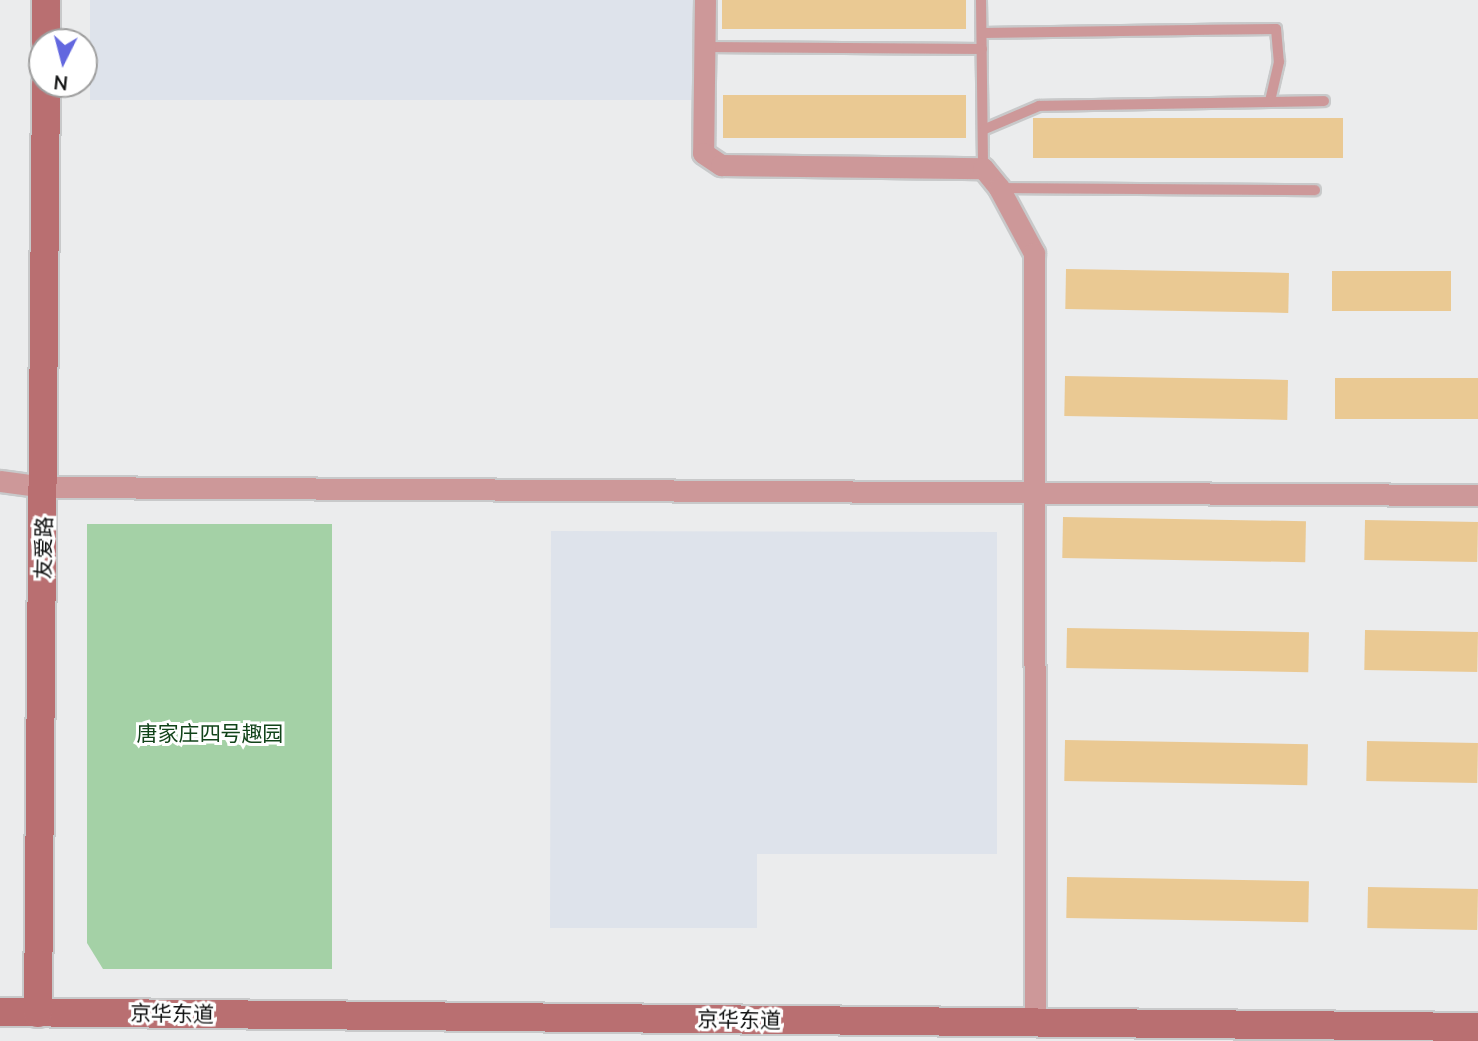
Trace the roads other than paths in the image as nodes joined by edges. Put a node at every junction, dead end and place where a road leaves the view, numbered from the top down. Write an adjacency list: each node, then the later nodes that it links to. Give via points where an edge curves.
1 (46, 0): 4 (main road)
2 (705, 0): 6 (street)
3 (981, 0): 5 (lane)
4 (46, 28)
5 (982, 33): 7 (lane); 10 (lane, via 1276,29 1279,62)
6 (704, 47): 7 (lane); 12 (street, via 703,153 721,165)
7 (982, 49): 11 (lane)
8 (46, 98): 16 (main road, 友爱路)
9 (1324, 101): 10 (lane)
10 (1270, 102): 11 (lane, via 1039,106)
11 (985, 129): 12 (lane)
12 (983, 168): 13 (street)
13 (999, 188): 14 (lane); 17 (street, via 1034,253)
14 (1315, 190)
15 (0, 481): 16 (street)
16 (45, 487): 17 (street); 20 (main road, 友爱路)
17 (1035, 492): 18 (street); 21 (street)
18 (1478, 495)
19 (0, 1012): 20 (main road, 京华东道)
20 (38, 1013): 21 (main road, 京华东道, via 976,1026)
21 (1035, 1022): 22 (main road, 京华东道)
22 (1478, 1027)

